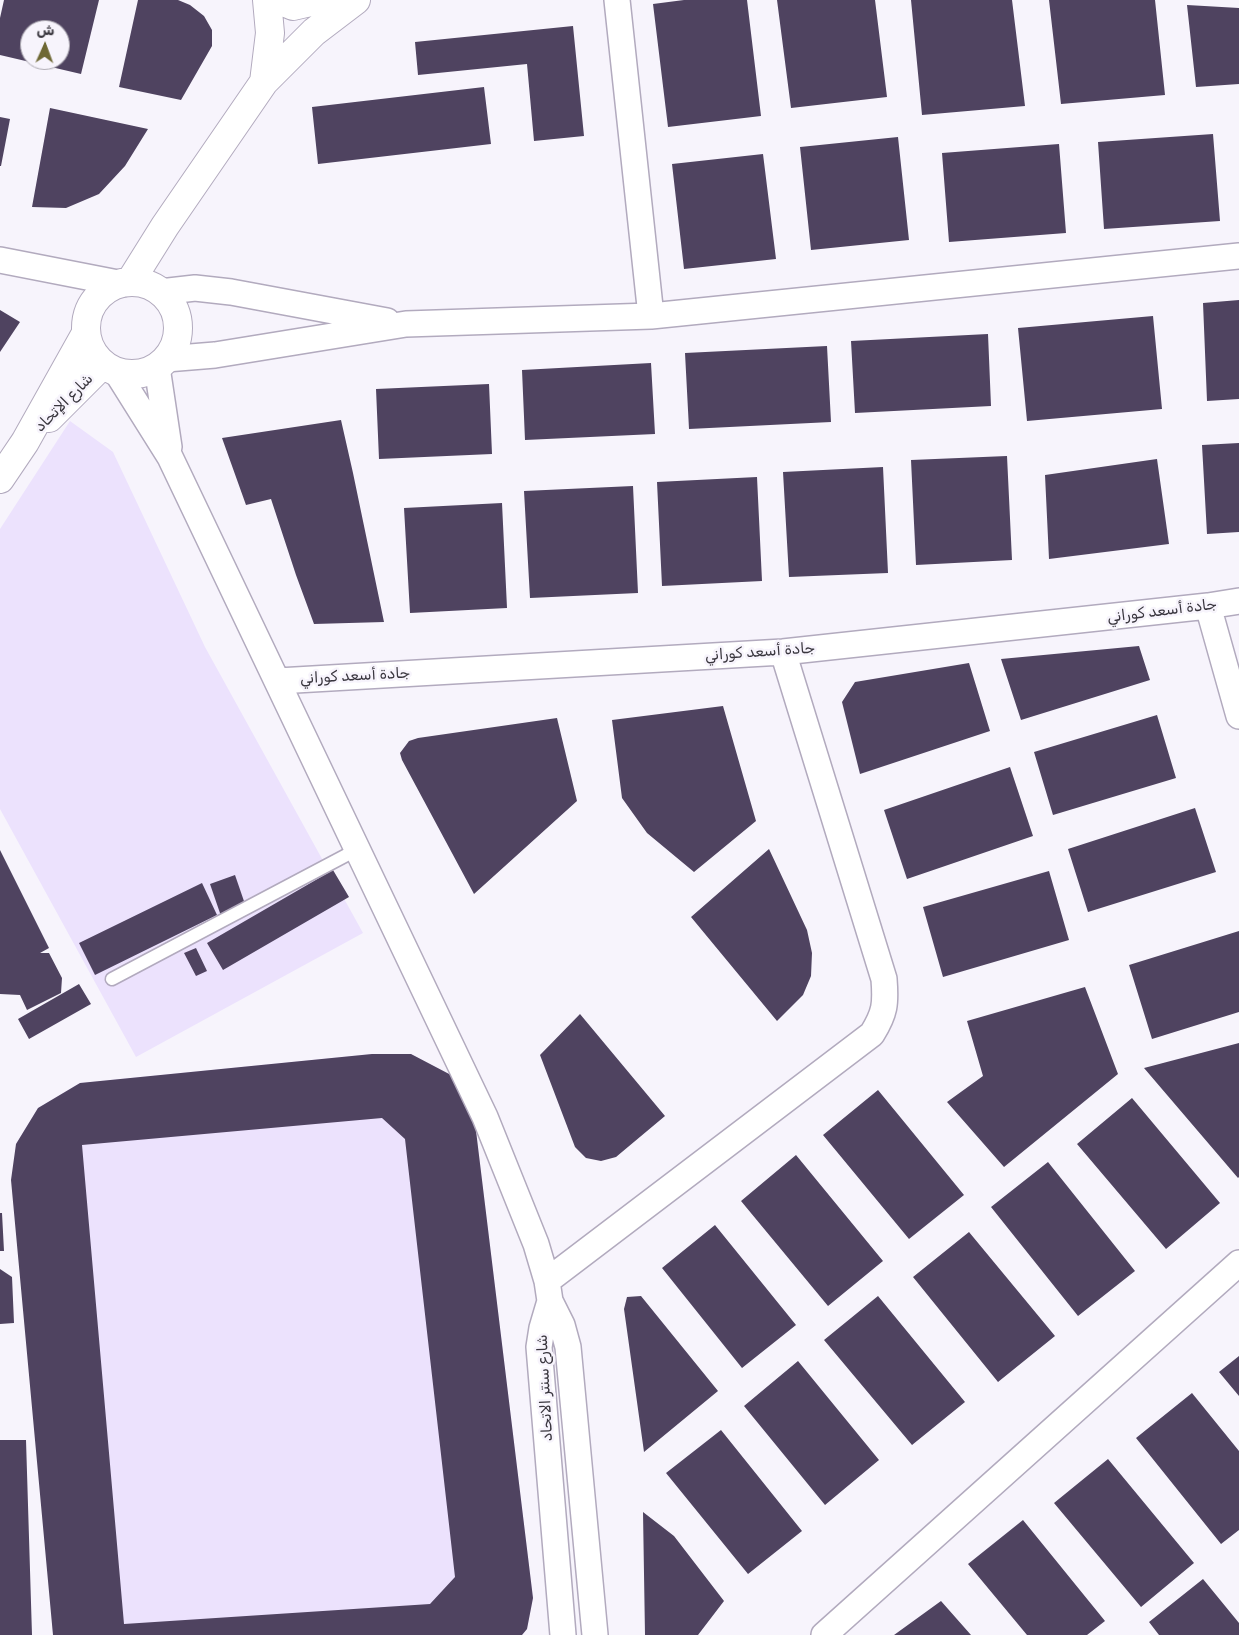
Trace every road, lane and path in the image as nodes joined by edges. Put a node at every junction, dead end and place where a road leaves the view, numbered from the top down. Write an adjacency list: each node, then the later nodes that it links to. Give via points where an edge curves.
1 (267, 0): 6 (street, via 270,33)
2 (279, 0): 3 (street, via 293,6)
3 (319, 0)
4 (356, 0): 6 (street, via 314,32)
5 (618, 0): 10 (street)
6 (264, 82): 9 (street, via 165,226)
7 (1239, 256): 10 (street)
8 (0, 260): 9 (street)
9 (142, 287): 11 (street, via 230,292); 12 (street, via 105,291 88,313); 13 (street, via 172,306 177,321 173,349)
10 (651, 316): 11 (street)
11 (406, 324): 13 (street)
12 (86, 333): 14 (street, via 92,352); 15 (street)
13 (162, 363): 14 (street, via 146,372 131,374); 16 (street)
14 (109, 368): 15 (street, شارع الإتحاد); 16 (street)
15 (25, 442): 17 (street)
16 (170, 457): 21 (street)
17 (0, 479)
18 (1239, 601): 19 (street, جادة أسعد كوراني)
19 (1208, 606): 20 (street, جادة أسعد كوراني); 22 (street)
20 (783, 652): 21 (street, جادة أسعد كوراني); 26 (street, via 884,979 886,998 882,1018 872,1034)
21 (278, 681): 23 (street)
22 (1239, 716)
23 (358, 849): 24 (lane); 26 (street, via 485,1117 536,1244)
24 (112, 979)
25 (1239, 1263): 29 (street)
26 (549, 1291): 27 (street, شارع سنتر الاتحاد, via 539,1347); 28 (street, شارع سنتر الاتحاد, via 568,1347)
27 (563, 1635)
28 (595, 1635)
29 (824, 1635)

